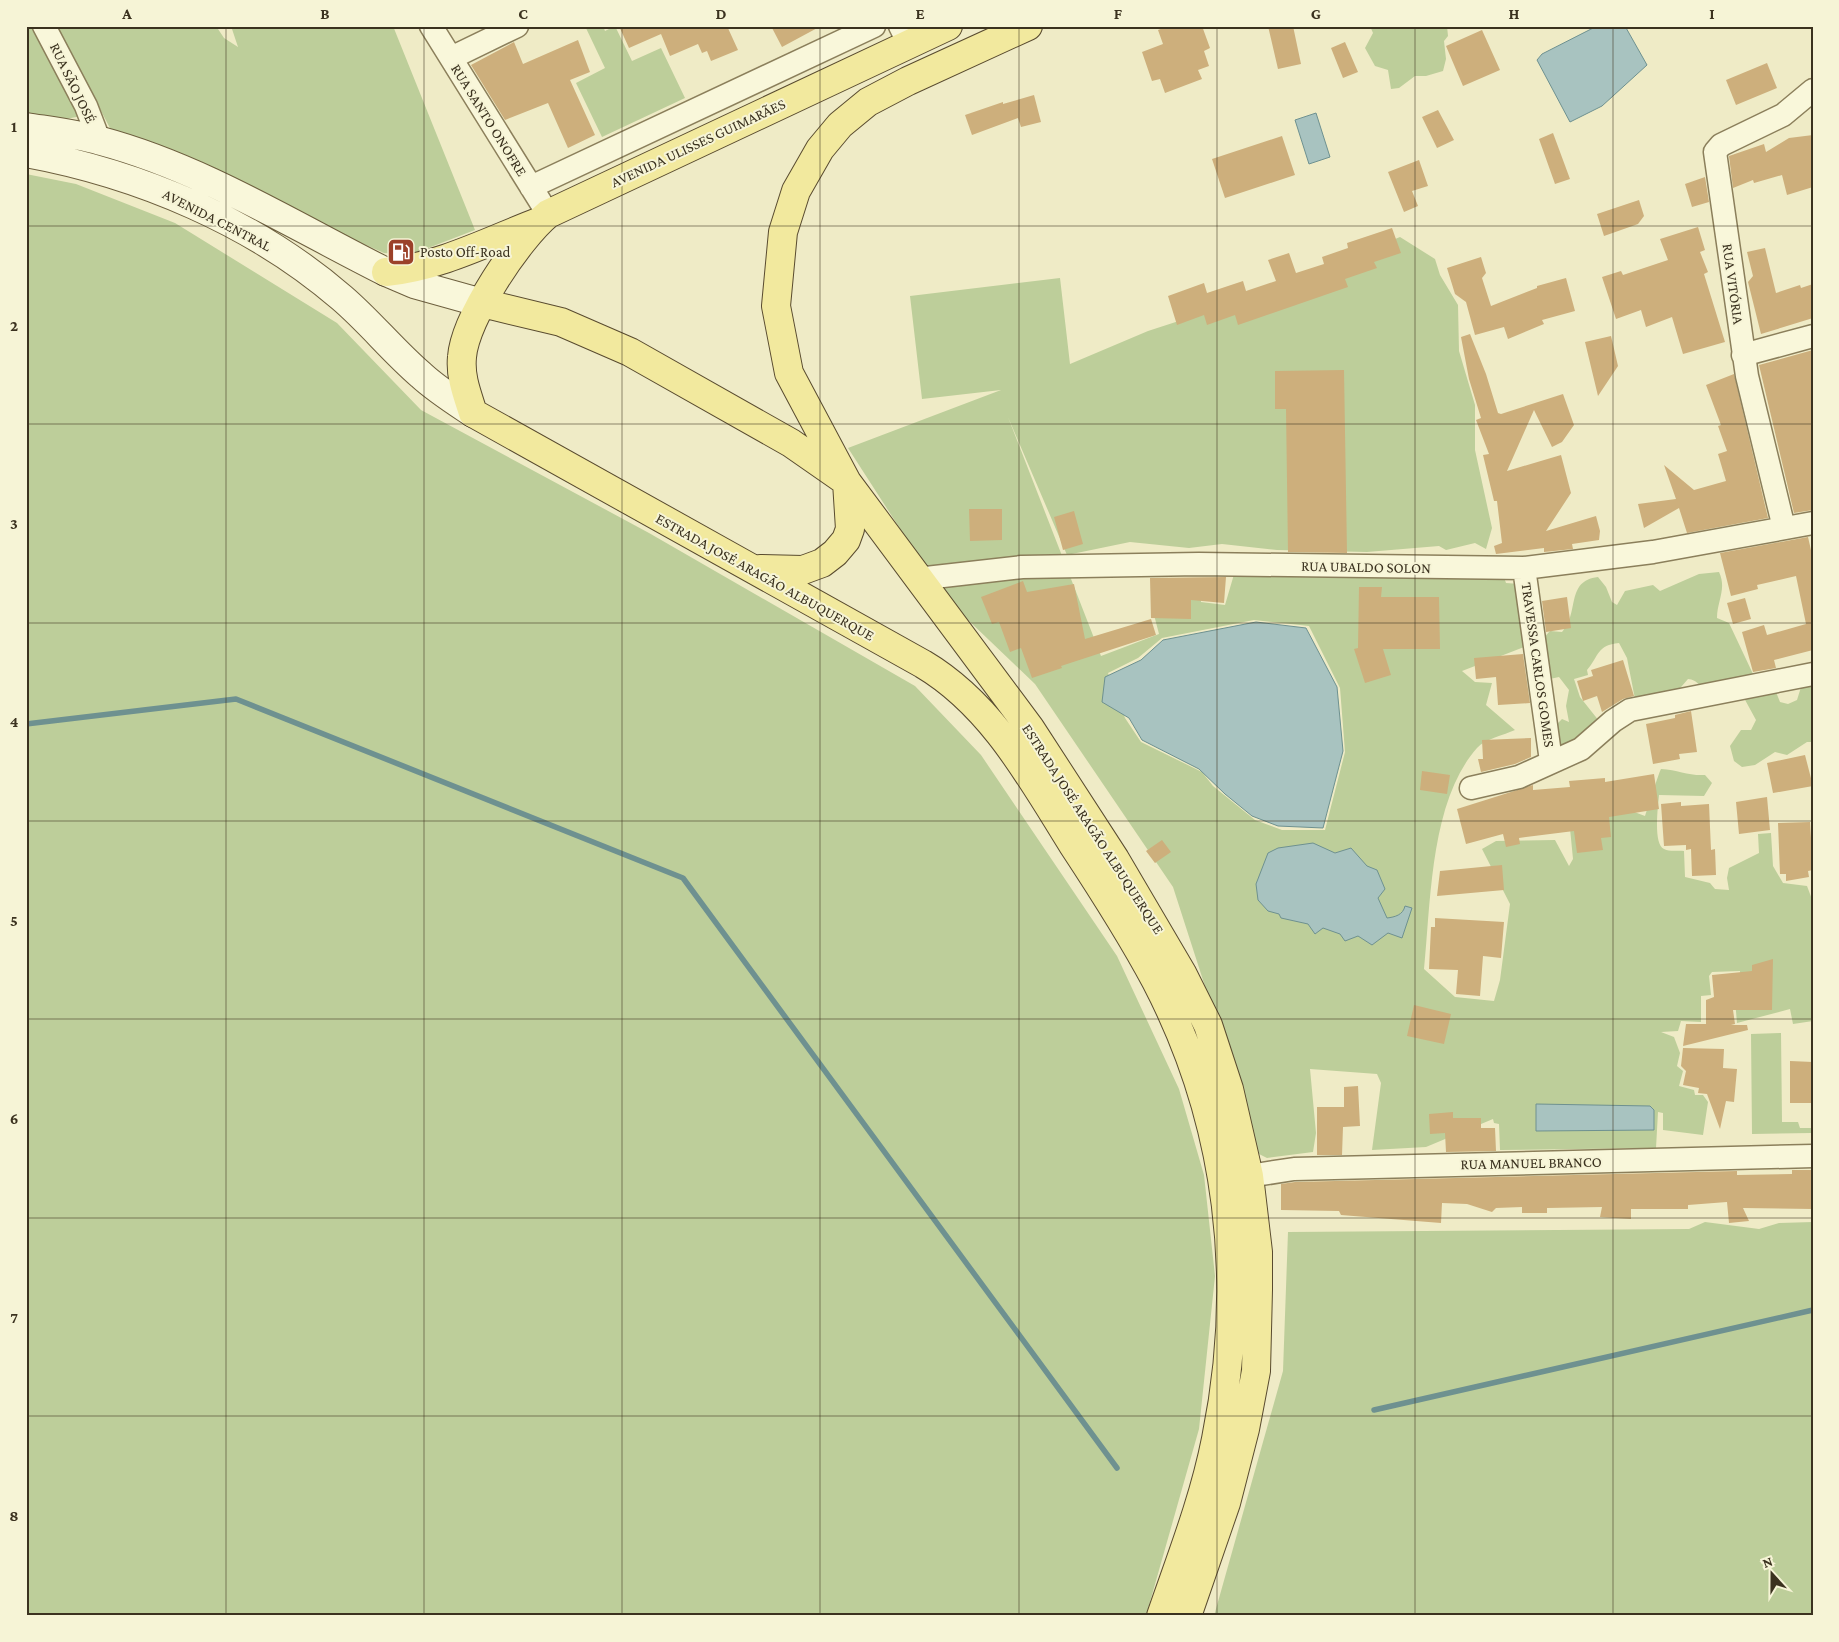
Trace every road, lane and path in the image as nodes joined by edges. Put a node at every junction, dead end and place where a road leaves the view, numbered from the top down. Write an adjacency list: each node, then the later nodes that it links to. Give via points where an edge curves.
1 (44, 26): 12 (street, RUA SÃO JOSÉ)
2 (432, 26): 9 (street, RUA SANTO ONOFRE)
3 (517, 26): 9 (street)
4 (948, 26): 7 (main road, AVENIDA ULISSES GUIMARÃES)
5 (1028, 26): 21 (main road, via 908,80 868,102 840,125 820,149 796,191 783,232 776,306 788,373)
6 (870, 27): 8 (street); 14 (street)
7 (904, 35): 8 (main road, AVENIDA ULISSES GUIMARÃES)
8 (883, 56): 15 (main road, AVENIDA ULISSES GUIMARÃES)
9 (451, 58): 14 (street, RUA SANTO ONOFRE)
10 (1813, 90): 19 (street, RUA VITÓRIA, via 1783,115 1721,145 1715,152)
11 (26, 127): 12 (main road, AVENIDA CENTRAL)
12 (100, 140): 16 (main road, AVENIDA CENTRAL, via 207,181)
13 (26, 153): 20 (main road, AVENIDA CENTRAL, via 110,173 163,192 242,229 318,279 357,312 421,376)
14 (531, 187): 15 (street, RUA SANTO ONOFRE)
15 (543, 218): 16 (main road, via 433,263 412,270); 17 (main road, AVENIDA ULISSES GUIMARÃES, via 497,275)
16 (386, 272): 17 (main road, AVENIDA CENTRAL, via 414,284)
17 (482, 303): 20 (main road, AVENIDA ULISSES GUIMARÃES, via 462,358 461,376); 21 (main road, ESTRADA JOSÉ ARAGÃO ALBUQUERQUE, via 561,322 630,352 791,443)
18 (1813, 336): 19 (street)
19 (1743, 355): 23 (street, RUA VITÓRIA)
20 (473, 413): 25 (main road, ESTRADA JOSÉ ARAGÃO ALBUQUERQUE)
21 (846, 482): 25 (main road, via 850,529 835,553 822,563 803,570); 26 (main road, ESTRADA JOSÉ ARAGÃO ALBUQUERQUE)
22 (1813, 523): 23 (street, RUA UBALDO SOLON)
23 (1784, 528): 24 (street, RUA UBALDO SOLON, via 1653,552)
24 (1524, 568): 26 (street, RUA UBALDO SOLON, via 1200,564 1031,566); 28 (street, TRAVESSA CARLOS GOMES)
25 (754, 569): 32 (main road, ESTRADA JOSÉ ARAGÃO ALBUQUERQUE, via 946,677 983,712 1024,768 1110,901 1156,981 1180,1035 1206,1108 1224,1180 1233,1276 1226,1377 1217,1438 1199,1506)
26 (917, 579): 31 (main road, ESTRADA JOSÉ ARAGÃO ALBUQUERQUE, via 1030,728 1115,859 1182,973 1211,1034 1229,1089)
27 (1813, 674): 28 (street, TRAVESSA CARLOS GOMES, via 1630,710 1581,749)
28 (1552, 761): 29 (street, TRAVESSA CARLOS GOMES, via 1519,777)
29 (1471, 788)
30 (1813, 1156): 31 (street, RUA MANUEL BRANCO, via 1294,1169)
31 (1249, 1176): 33 (main road, ESTRADA JOSÉ ARAGÃO ALBUQUERQUE, via 1258,1252 1256,1371 1246,1429 1226,1503)
32 (1161, 1616)
33 (1187, 1616)

